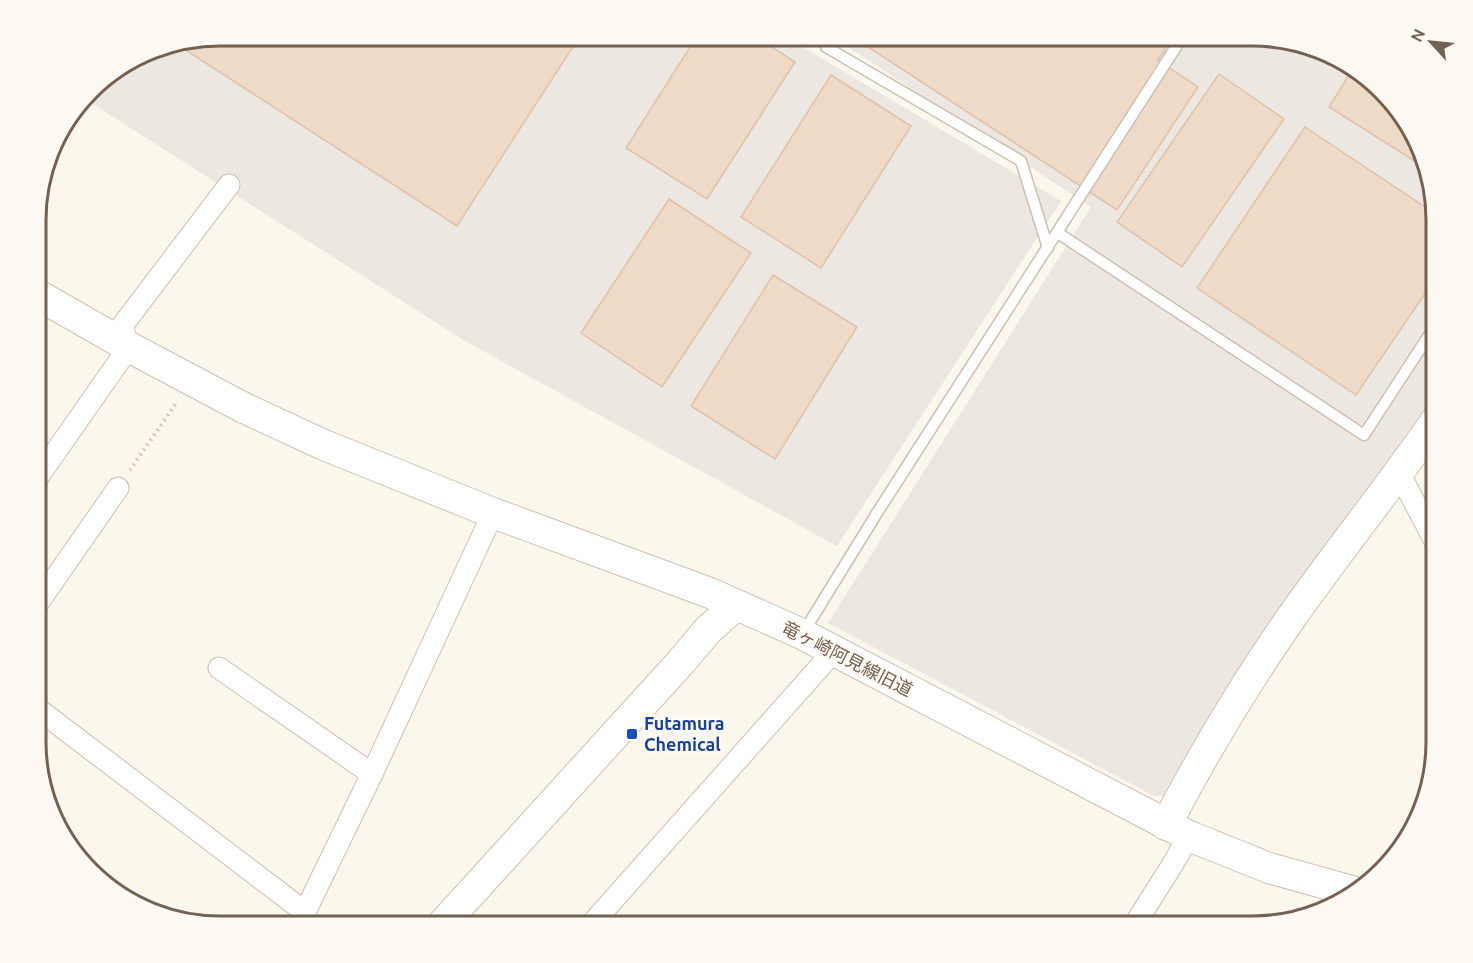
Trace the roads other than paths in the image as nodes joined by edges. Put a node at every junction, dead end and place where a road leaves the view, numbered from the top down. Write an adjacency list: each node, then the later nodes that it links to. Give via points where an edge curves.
1 (826, 46): 5 (lane, via 1021,161)
2 (1176, 46): 4 (lane)
3 (229, 185): 8 (street, via 122,326)
4 (1058, 232): 5 (lane); 7 (lane, via 1364,435)
5 (1048, 248): 17 (lane)
6 (46, 300): 8 (street, 竜ヶ崎阿見線旧道)
7 (1426, 340)
8 (129, 347): 10 (street); 13 (street, 竜ヶ崎阿見線旧道, via 244,408)
9 (1426, 435): 11 (street)
10 (46, 466)
11 (1399, 473): 14 (street); 22 (street, via 1285,628 1239,698)
12 (118, 488): 15 (street)
13 (493, 513): 16 (street, 竜ヶ崎阿見線旧道); 21 (street)
14 (1426, 522)
15 (46, 592)
16 (736, 605): 17 (street, 竜ヶ崎阿見線旧道); 26 (street, via 708,630)
17 (802, 634): 18 (street, 竜ヶ崎阿見線旧道)
18 (834, 651): 22 (street, 竜ヶ崎阿見線旧道); 27 (street)
19 (219, 668): 21 (street)
20 (46, 715): 24 (street)
21 (372, 774): 25 (street)
22 (1177, 831): 23 (street, 竜ヶ崎阿見線旧道, via 1269,868); 28 (street, via 1171,867)
23 (1345, 889)
24 (293, 916)
25 (300, 916)
26 (450, 916)
27 (599, 916)
28 (1140, 916)

